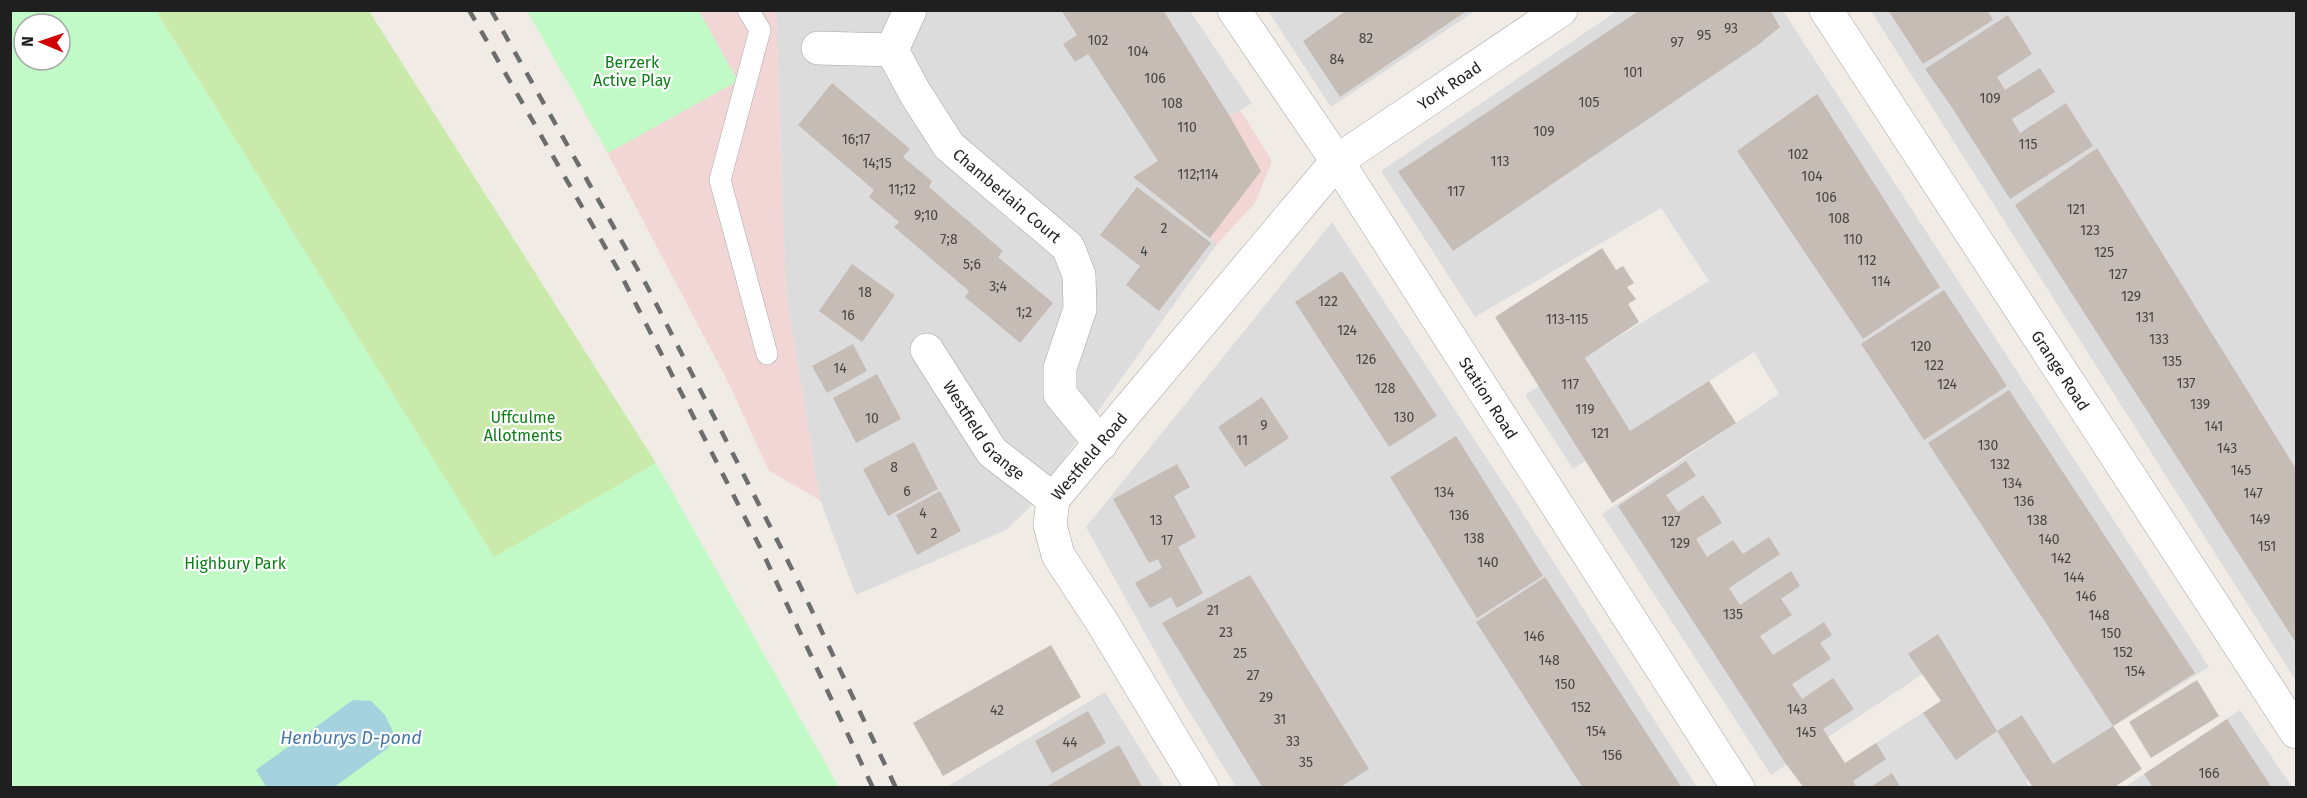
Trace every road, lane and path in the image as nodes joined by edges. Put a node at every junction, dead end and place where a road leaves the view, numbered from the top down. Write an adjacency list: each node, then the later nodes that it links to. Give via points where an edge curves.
1 (748, 10): 10 (lane, via 760,30 720,180)
2 (910, 10): 7 (street)
3 (1234, 10): 8 (street, Station Road)
4 (1561, 10): 8 (street, York Road)
5 (1826, 10): 13 (street, Grange Road)
6 (818, 48): 7 (street)
7 (892, 50): 11 (street, Chamberlain Court, via 949,146 1068,247 1079,274 1080,309 1060,368 1060,394)
8 (1337, 161): 11 (street, Westfield Road); 15 (street, Station Road)
9 (927, 350): 12 (street, Westfield Grange, via 992,452)
10 (766, 354)
11 (1101, 444): 12 (street, Westfield Road)
12 (1053, 499): 14 (street, Westfield Road, via 1050,525 1058,555)
13 (2296, 732)
14 (1202, 788)
15 (1738, 788)

